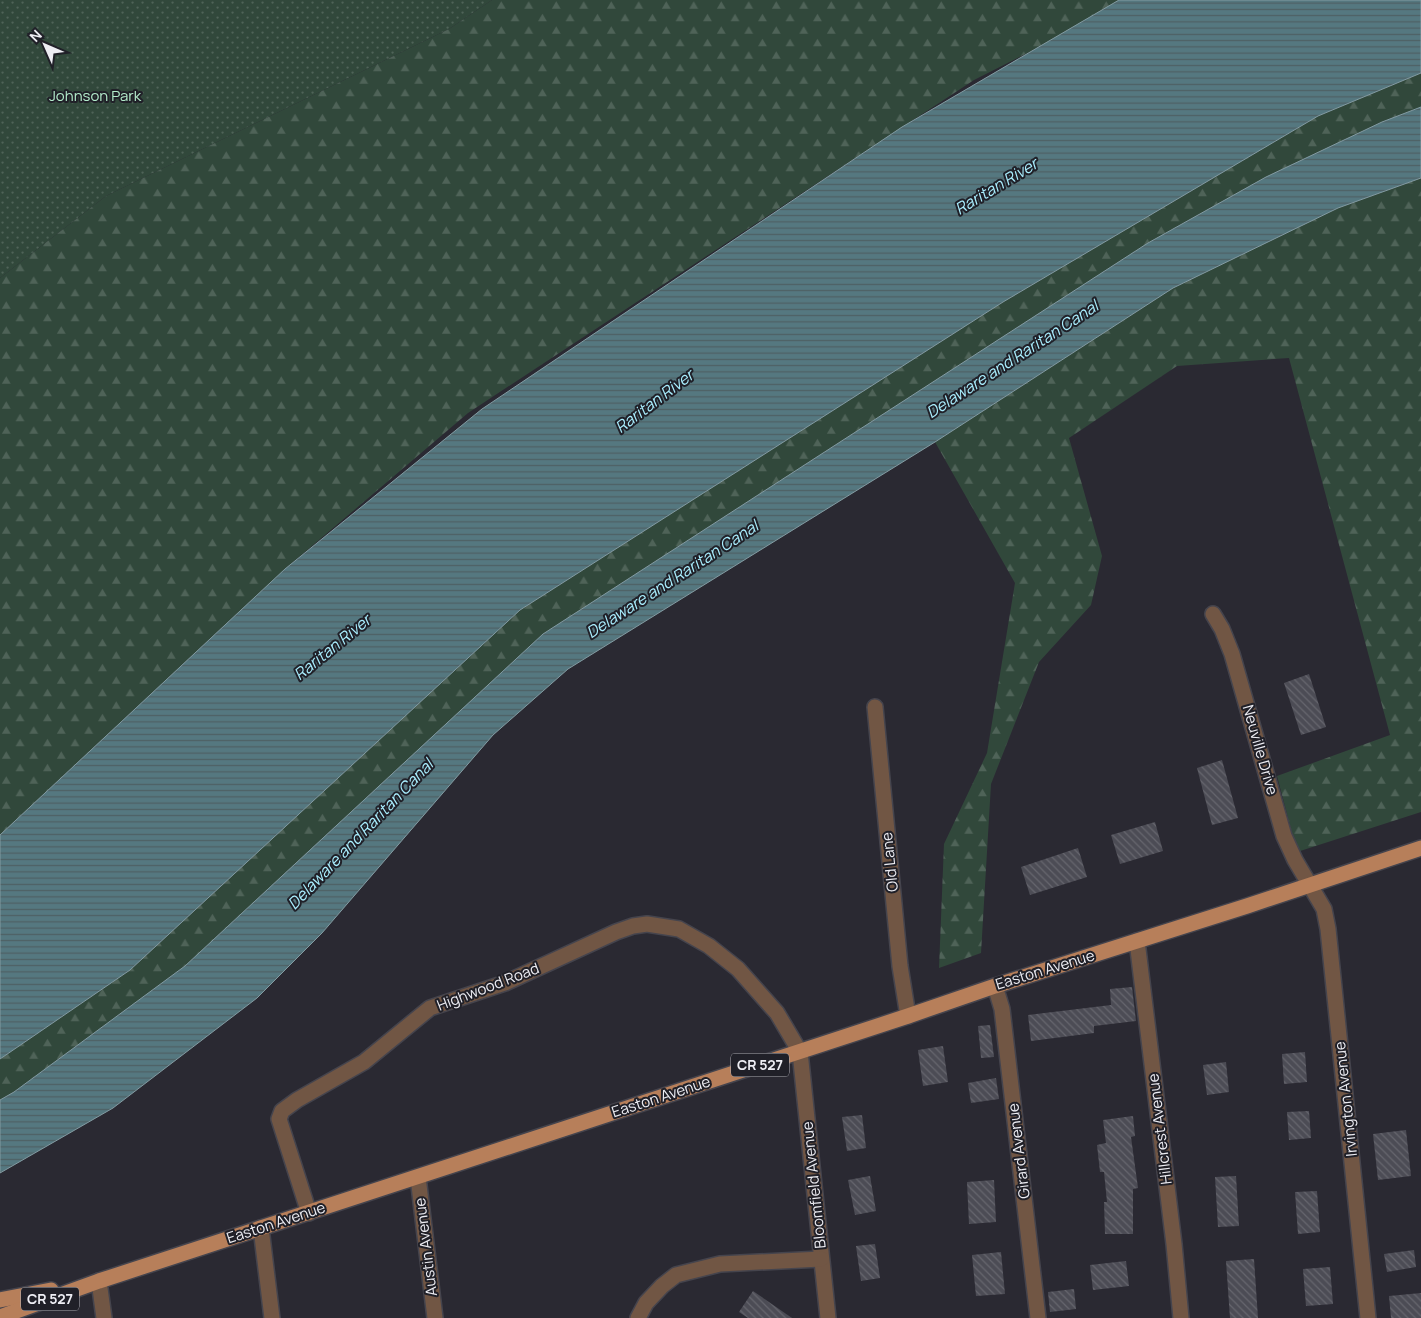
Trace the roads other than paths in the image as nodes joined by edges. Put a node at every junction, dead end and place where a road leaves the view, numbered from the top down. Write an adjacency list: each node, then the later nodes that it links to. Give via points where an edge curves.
1 (1213, 614): 4 (street, Neuville Drive, via 1232,654 1284,836)
2 (874, 707): 7 (street, Old Lane)
3 (1421, 848): 4 (main road, Easton Avenue / CR 527)
4 (1310, 885): 5 (main road, Easton Avenue / CR 527); 23 (street, Irvington Avenue, via 1324,909 1328,929)
5 (1137, 941): 6 (main road, Easton Avenue / CR 527); 22 (street, Hillcrest Avenue)
6 (995, 986): 7 (main road, Easton Avenue / CR 527); 21 (street, Girard Avenue, via 1002,1010)
7 (908, 1016): 8 (main road, Easton Avenue / CR 527)
8 (800, 1052): 9 (main road, Easton Avenue / CR 527); 10 (street, Highwood Road, via 777,1013 738,969 709,946 679,929 647,924 633,926 505,983 430,1008 364,1062 282,1110 279,1119); 12 (street, Bloomfield Avenue)
9 (418, 1177): 10 (main road, Easton Avenue / CR 527); 18 (street, Austin Avenue)
10 (309, 1213): 11 (main road, Easton Avenue / CR 527)
11 (261, 1228): 13 (main road, Easton Avenue / CR 527); 17 (street)
12 (821, 1259): 19 (street, via 720,1264 676,1275 646,1302); 20 (street, Bloomfield Avenue)
13 (100, 1281): 14 (main road, Easton Avenue / CR 527); 15 (main road, Easton Avenue / CR 527); 16 (street)
14 (0, 1300)
15 (0, 1317)
16 (104, 1318)
17 (272, 1318)
18 (435, 1318)
19 (638, 1318)
20 (828, 1318)
21 (1038, 1318)
22 (1181, 1318)
23 (1368, 1318)

